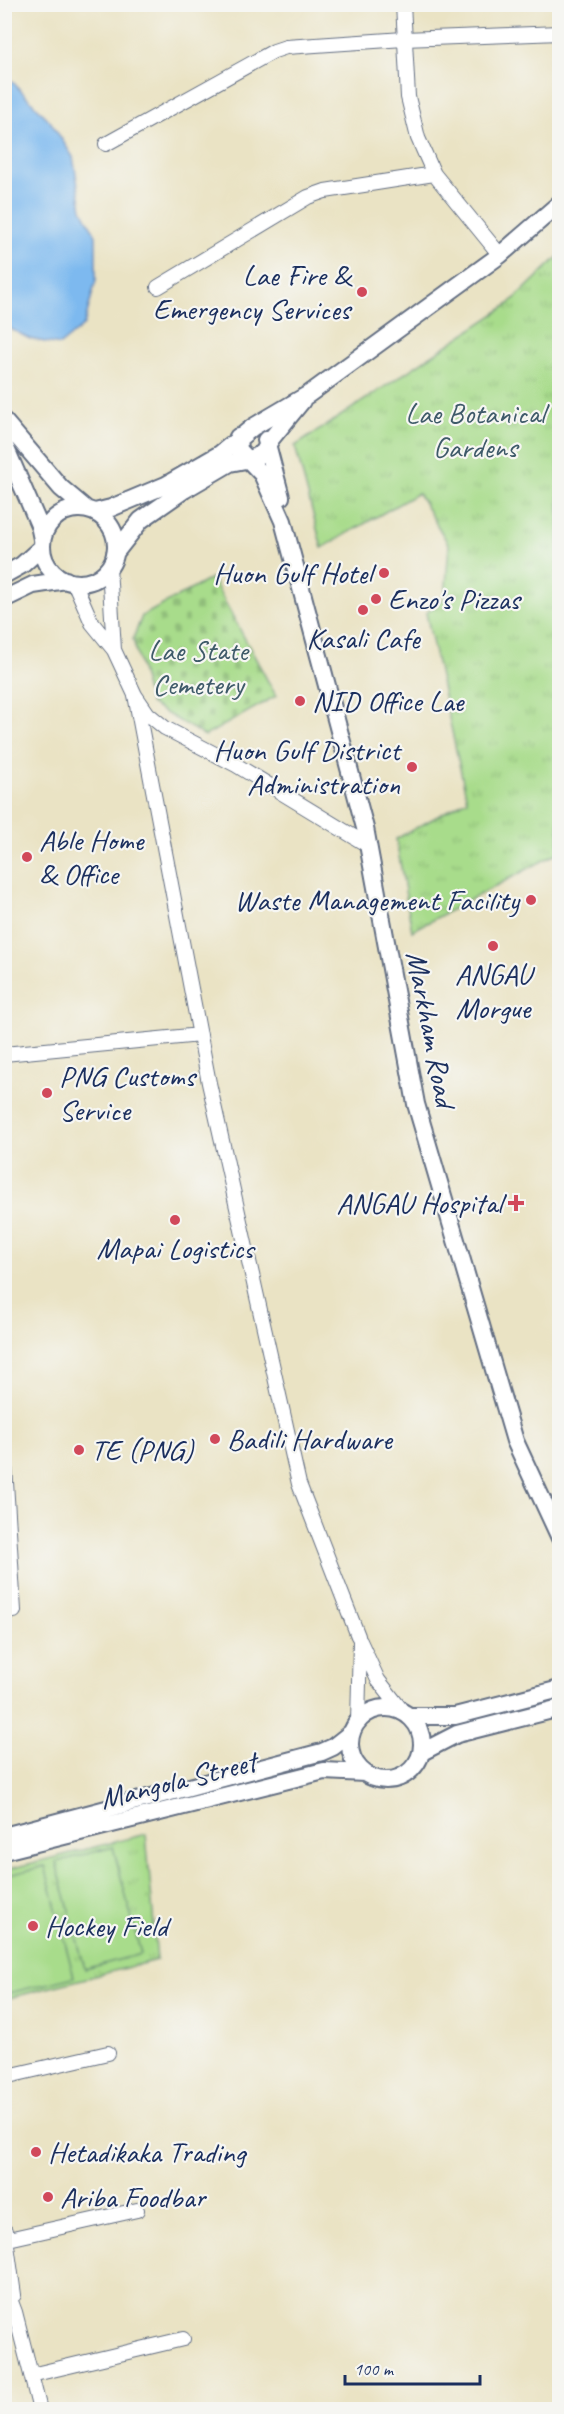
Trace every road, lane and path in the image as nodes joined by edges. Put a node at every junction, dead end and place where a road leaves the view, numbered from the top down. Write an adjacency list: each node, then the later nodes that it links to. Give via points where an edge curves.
1 (403, 4): 3 (street)
2 (560, 33): 3 (street)
3 (404, 39): 4 (street, via 274,51); 5 (street, via 408,97 418,138)
4 (106, 144)
5 (434, 174): 7 (street); 8 (street, via 308,197)
6 (560, 203): 7 (main road)
7 (500, 255): 9 (main road)
8 (158, 287)
9 (309, 394): 11 (main road); 13 (main road)
10 (4, 422): 15 (main road, via 61,488)
11 (242, 435): 13 (main road, via 255,431); 14 (main road, Markham Road, via 239,450); 15 (main road, via 220,454 166,484 111,508)
12 (4, 444): 17 (main road, via 39,525)
13 (268, 444): 14 (main road, via 260,455); 16 (main road, Markham Road)
14 (248, 460): 16 (main road, Markham Road, via 269,486); 18 (main road, via 230,463 141,520)
15 (91, 511): 17 (main road, via 63,512 46,528); 18 (main road, via 112,530 116,541)
16 (283, 522): 24 (main road, Markham Road)
17 (42, 543): 19 (main road, via 22,566); 20 (main road, via 51,569)
18 (112, 560): 20 (main road, via 94,580); 22 (street)
19 (4, 575)
20 (70, 581): 21 (main road, via 33,585); 22 (street, via 92,622)
21 (4, 599)
22 (114, 650): 23 (street)
23 (135, 695): 24 (street, via 148,714 165,728 236,765); 25 (street)
24 (369, 846): 28 (main road, Markham Road, via 416,1104 515,1441)
25 (200, 1035): 26 (street); 30 (street, via 299,1485)
26 (4, 1054)
27 (4, 1450): 29 (street)
28 (560, 1538)
29 (14, 1611)
30 (358, 1636)
31 (560, 1689): 33 (main road, via 455,1716)
32 (560, 1708): 35 (main road, via 457,1734)
33 (406, 1714): 34 (main road, via 393,1709 373,1710); 34 (street, via 382,1686 360,1641); 35 (main road, via 420,1732)
34 (355, 1727): 36 (main road, via 350,1741 354,1759); 37 (main road, Mangola Street, via 333,1747 321,1752)
35 (422, 1752): 36 (main road, via 414,1767 398,1778 378,1779)
36 (365, 1773): 38 (main road, Mangola Street, via 324,1771)
37 (4, 1836)
38 (4, 1851)
39 (108, 2053): 40 (street)
40 (4, 2077)
41 (137, 2210): 42 (street)
42 (5, 2237): 44 (street)
43 (4, 2283): 44 (street)
44 (15, 2312): 46 (street)
45 (183, 2340): 46 (street)
46 (31, 2375): 47 (street)
47 (40, 2409)

